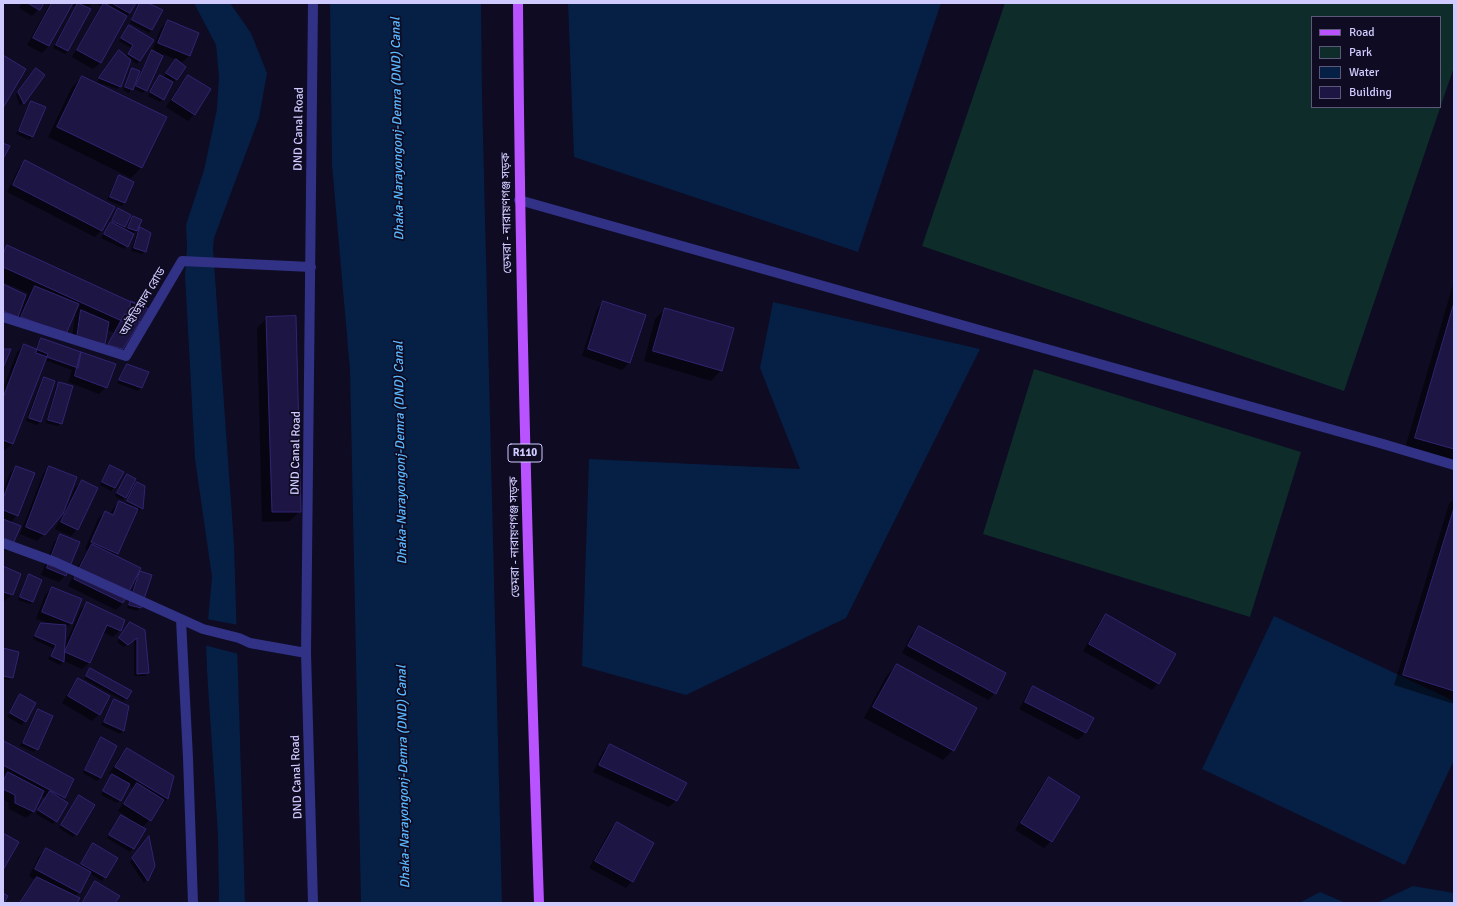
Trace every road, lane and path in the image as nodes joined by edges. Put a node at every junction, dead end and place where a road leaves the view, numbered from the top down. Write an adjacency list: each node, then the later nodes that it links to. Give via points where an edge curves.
1 (313, 3): 4 (street, DND Canal Road)
2 (518, 3): 3 (main road, ডেমরা - নারায়ণগঞ্জ সড়ক / R110)
3 (519, 200): 6 (street); 12 (main road, ডেমরা - নারায়ণগঞ্জ সড়ক / R110)
4 (311, 267): 5 (street, আইডিয়াল রোড, via 182,261 126,356); 9 (street, DND Canal Road)
5 (3, 317)
6 (1454, 465)
7 (3, 543): 8 (street, via 55,562)
8 (181, 620): 9 (street, via 250,643); 10 (street)
9 (306, 652): 11 (street, DND Canal Road)
10 (193, 903)
11 (313, 903)
12 (539, 903)

